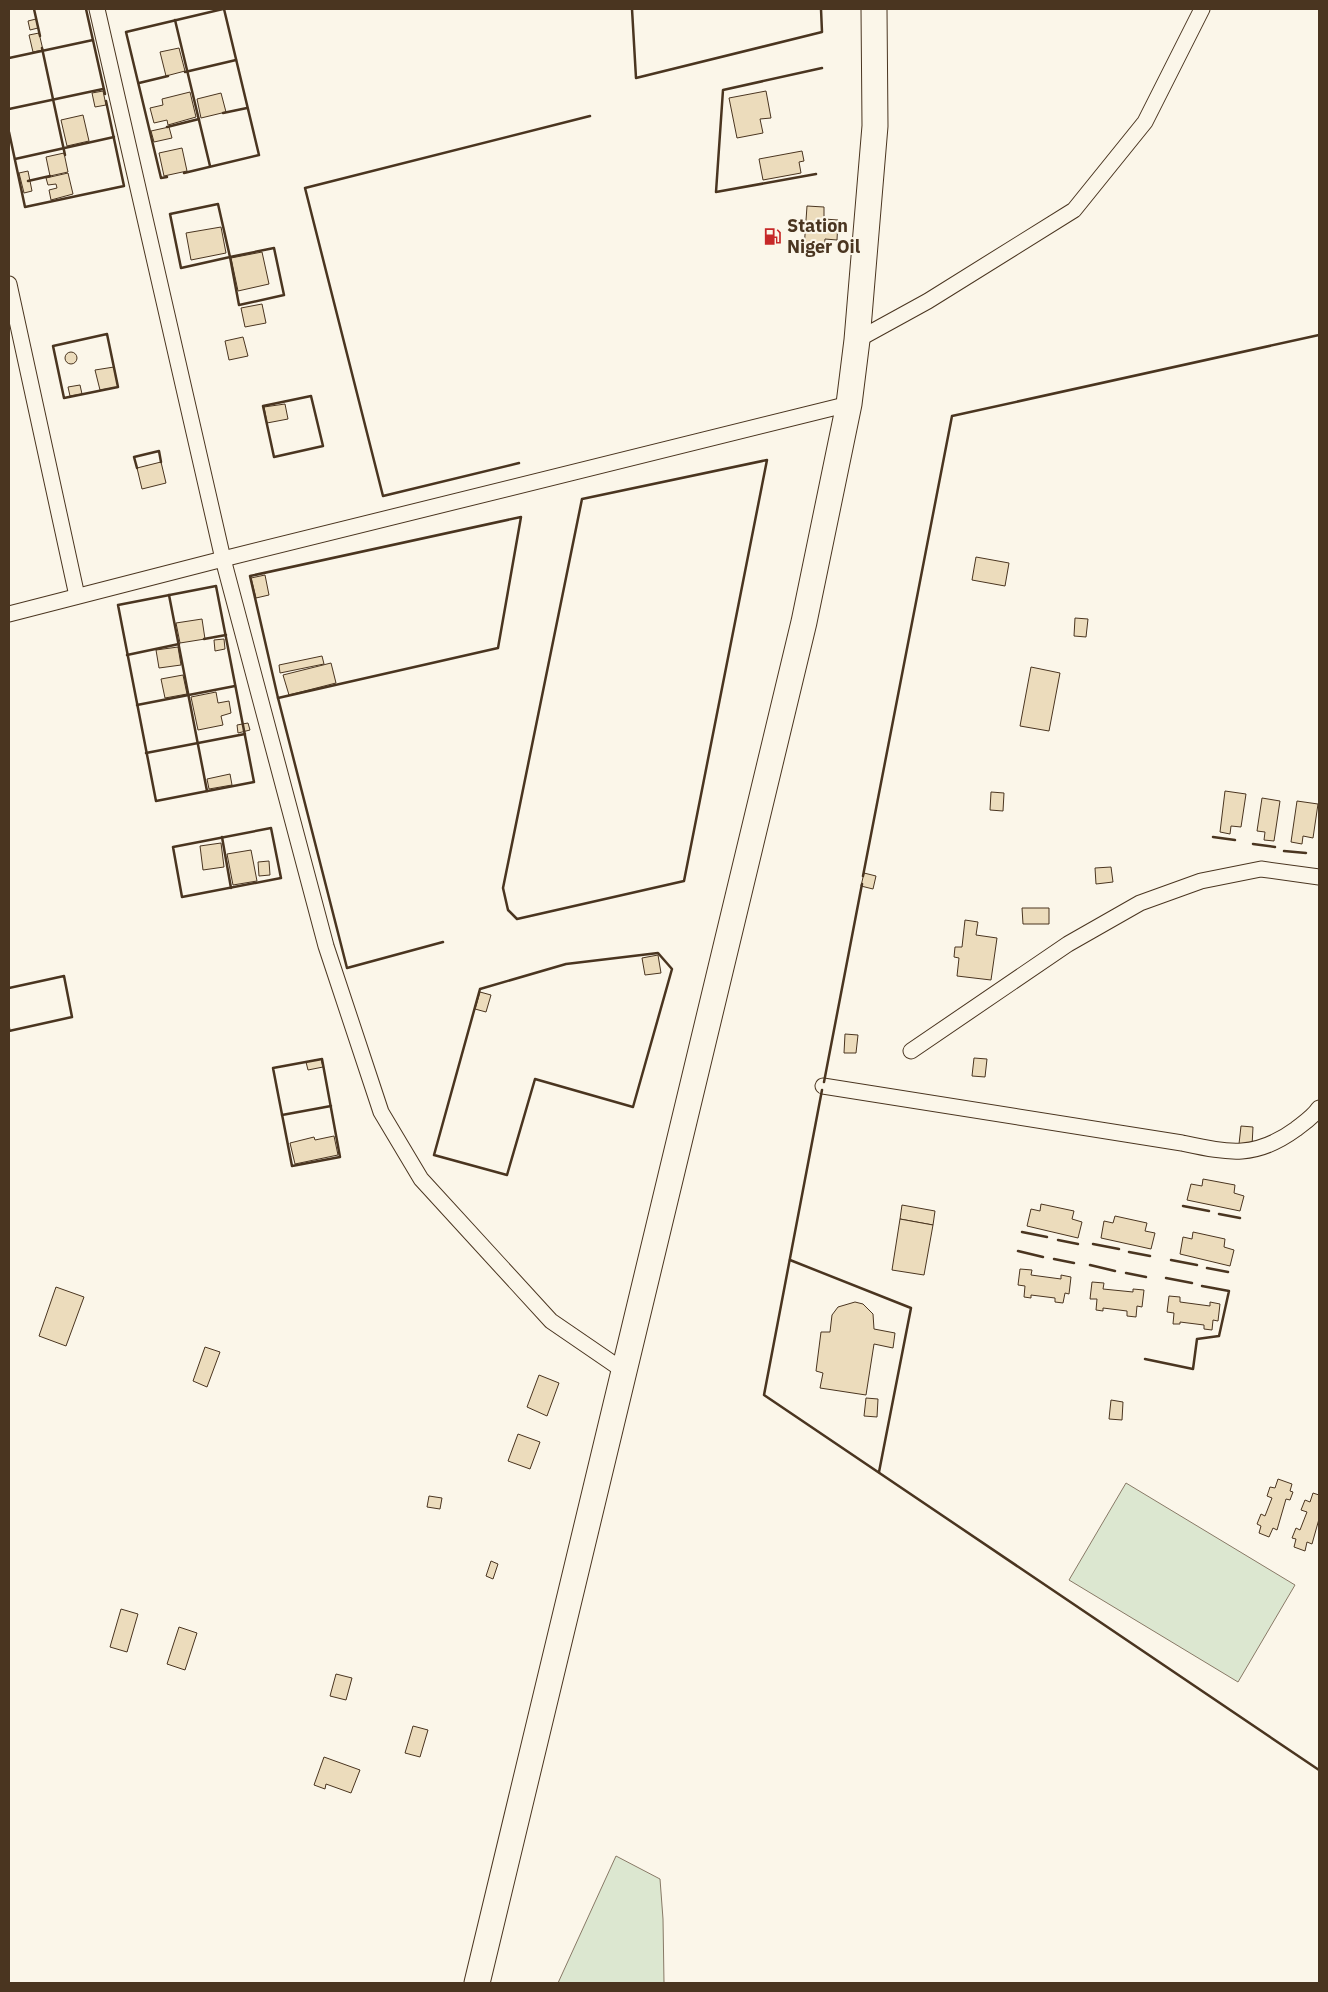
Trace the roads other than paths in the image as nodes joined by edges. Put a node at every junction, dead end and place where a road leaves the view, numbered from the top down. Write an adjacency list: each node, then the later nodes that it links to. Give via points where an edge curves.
1 (97, 9): 7 (street)
2 (874, 9): 5 (highway, via 875,126)
3 (1202, 9): 5 (street, via 1146,122 1074,210 928,301)
4 (9, 284): 8 (street)
5 (857, 340): 6 (highway)
6 (849, 404): 7 (street); 14 (highway, via 804,622)
7 (223, 558): 8 (street); 14 (street, via 326,946 381,1112 421,1179 551,1321)
8 (77, 596): 9 (street)
9 (9, 614)
10 (1319, 877): 11 (street, via 1261,869 1201,881 1140,903 1068,944)
11 (911, 1051)
12 (823, 1086): 13 (street, via 1226,1152 1256,1150 1278,1140)
13 (1319, 1108)
14 (624, 1370): 15 (highway)
15 (477, 1983)

